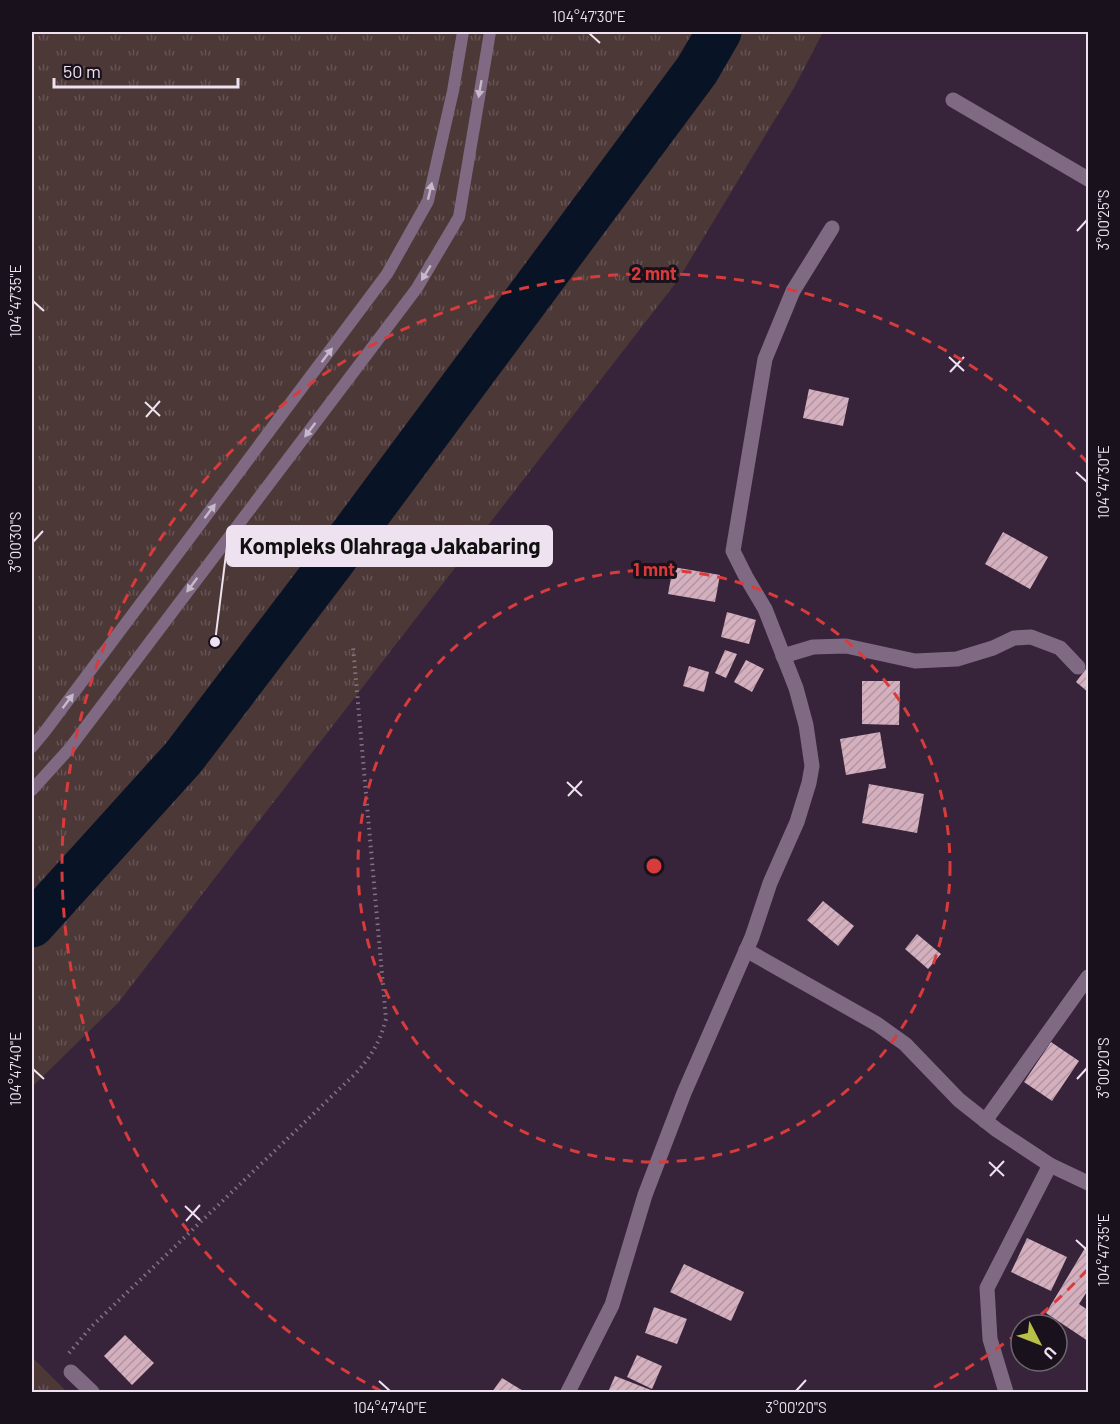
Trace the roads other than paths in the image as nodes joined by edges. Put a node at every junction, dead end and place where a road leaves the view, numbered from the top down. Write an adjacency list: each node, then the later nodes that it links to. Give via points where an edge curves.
1 (463, 32): 8 (lane, one-way to 1, via 387,274 428,201)
2 (490, 32): 9 (lane, one-way to 9, via 459,217 417,288 69,749)
3 (953, 100): 4 (street)
4 (1089, 179)
5 (832, 228): 6 (street, via 793,291 765,359 734,551 765,609)
6 (783, 656): 7 (street, via 813,647 846,646 915,661 957,659 1014,638 1032,637 1060,648); 10 (street, via 806,725 812,766 797,822)
7 (1078, 667)
8 (32, 747)
9 (32, 790)
10 (746, 950): 12 (street, via 878,1024); 17 (street, via 645,1195 612,1305)
11 (1089, 977): 12 (street)
12 (985, 1120): 13 (street)
13 (1050, 1165): 14 (street); 18 (street, via 987,1288 990,1339)
14 (1089, 1183)
15 (71, 1372): 16 (street)
16 (92, 1392)
17 (568, 1392)
18 (1006, 1392)

